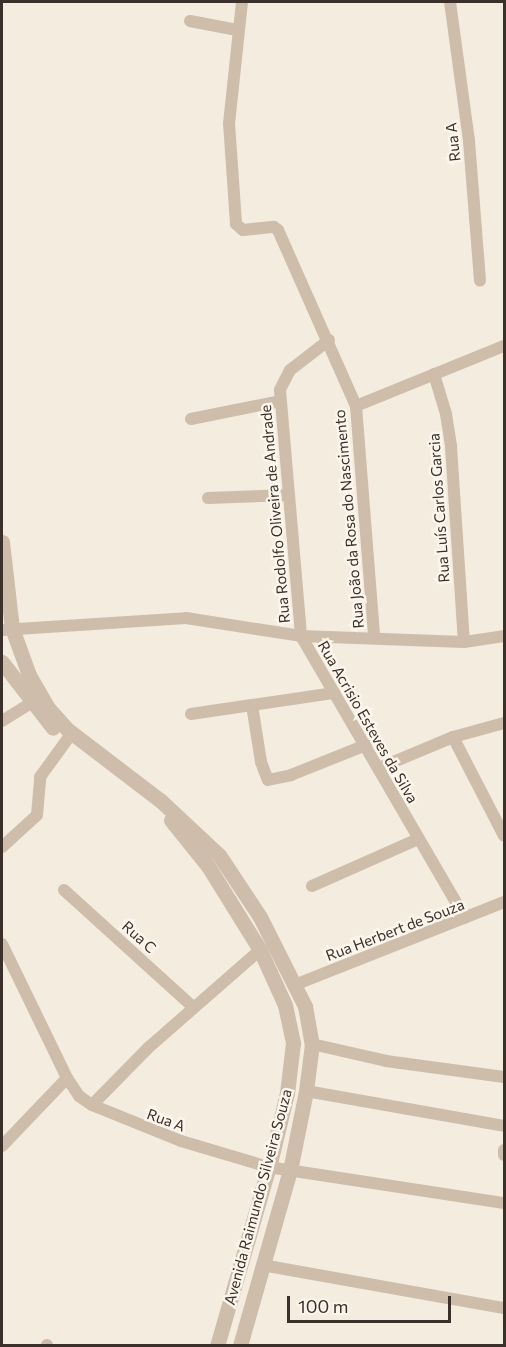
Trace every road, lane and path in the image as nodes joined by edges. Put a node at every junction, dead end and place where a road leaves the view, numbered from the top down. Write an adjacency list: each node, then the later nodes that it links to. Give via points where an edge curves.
1 (242, 2): 4 (street)
2 (450, 2): 5 (street, Rua A, via 469,141)
3 (190, 21): 4 (street)
4 (237, 30): 6 (street, Rua João da Rosa do Nascimento, via 229,123 236,224 243,230 274,227)
5 (480, 281)
6 (329, 340): 9 (street, Rua Rodolfo Oliveira de Andrade, via 285,376); 10 (street, Rua João da Rosa do Nascimento)
7 (504, 348): 8 (street)
8 (434, 374): 10 (street); 19 (street, Rua Luís Carlos Garcia, via 447,414 451,447)
9 (280, 401): 11 (street); 12 (street, Rua Rodolfo Oliveira de Andrade)
10 (356, 406): 18 (street, Rua João da Rosa do Nascimento)
11 (191, 419)
12 (288, 495): 13 (street); 16 (street, Rua Rodolfo Oliveira de Andrade)
13 (208, 498)
14 (2, 542): 15 (street)
15 (7, 629): 16 (street, Rua Acrisio Esteves da Silva, via 186,618); 20 (street)
16 (301, 636): 18 (street); 22 (street, Rua Acrisio Esteves da Silva)
17 (504, 636): 19 (street)
18 (374, 638): 19 (street)
19 (464, 642)
20 (19, 650): 21 (street); 23 (street)
21 (2, 660): 23 (street, Avenida Raimundo Silveira Souza)
22 (334, 693): 24 (street); 30 (street, Rua Acrisio Esteves da Silva)
23 (36, 700): 26 (street); 28 (street, Avenida Raimundo Silveira Souza); 28 (street, Avenida Raimundo Silveira Souza)
24 (252, 705): 25 (street); 30 (street, via 261,762 268,780 291,776)
25 (192, 714)
26 (2, 721)
27 (504, 723): 29 (street)
28 (68, 736): 34 (street, via 38,780 37,815); 40 (street, Avenida Raimundo Silveira Souza, via 146,797 183,832); 42 (street, Avenida Raimundo Silveira Souza, via 161,801 219,855 260,917)
29 (453, 737): 31 (street); 32 (street)
30 (366, 746): 31 (street, Rua Acrisio Esteves da Silva)
31 (379, 768): 33 (street, Rua Acrisio Esteves da Silva)
32 (504, 836)
33 (418, 839): 35 (street); 38 (street, Rua Acrisio Esteves da Silva)
34 (2, 847)
35 (312, 886)
36 (64, 890): 43 (street, Rua C)
37 (504, 902): 38 (street, Rua Herbert de Souza)
38 (465, 918): 42 (street, Rua Herbert de Souza)
39 (2, 944): 41 (street, Rua A)
40 (260, 950): 43 (street); 51 (street, Avenida Raimundo Silveira Souza, via 285,1005 293,1043 287,1093)
41 (5, 963): 46 (street, Rua A)
42 (297, 984): 44 (street, Avenida Raimundo Silveira Souza)
43 (193, 1007): 48 (street)
44 (312, 1044): 45 (street, via 386,1061); 47 (street, Avenida Raimundo Silveira Souza)
45 (504, 1077)
46 (67, 1078): 48 (street, Rua A, via 79,1096); 50 (street)
47 (306, 1091): 49 (street); 52 (street, Avenida Raimundo Silveira Souza)
48 (92, 1105): 51 (street, Rua A, via 181,1142)
49 (504, 1126)
50 (2, 1146)
51 (268, 1167): 52 (street, Rua A); 56 (street, Avenida Raimundo Silveira Souza)
52 (290, 1170): 53 (street, Rua A); 54 (street, Avenida Raimundo Silveira Souza)
53 (504, 1203)
54 (262, 1264): 55 (street); 57 (street, Avenida Raimundo Silveira Souza)
55 (504, 1308)
56 (217, 1346)
57 (240, 1346)

